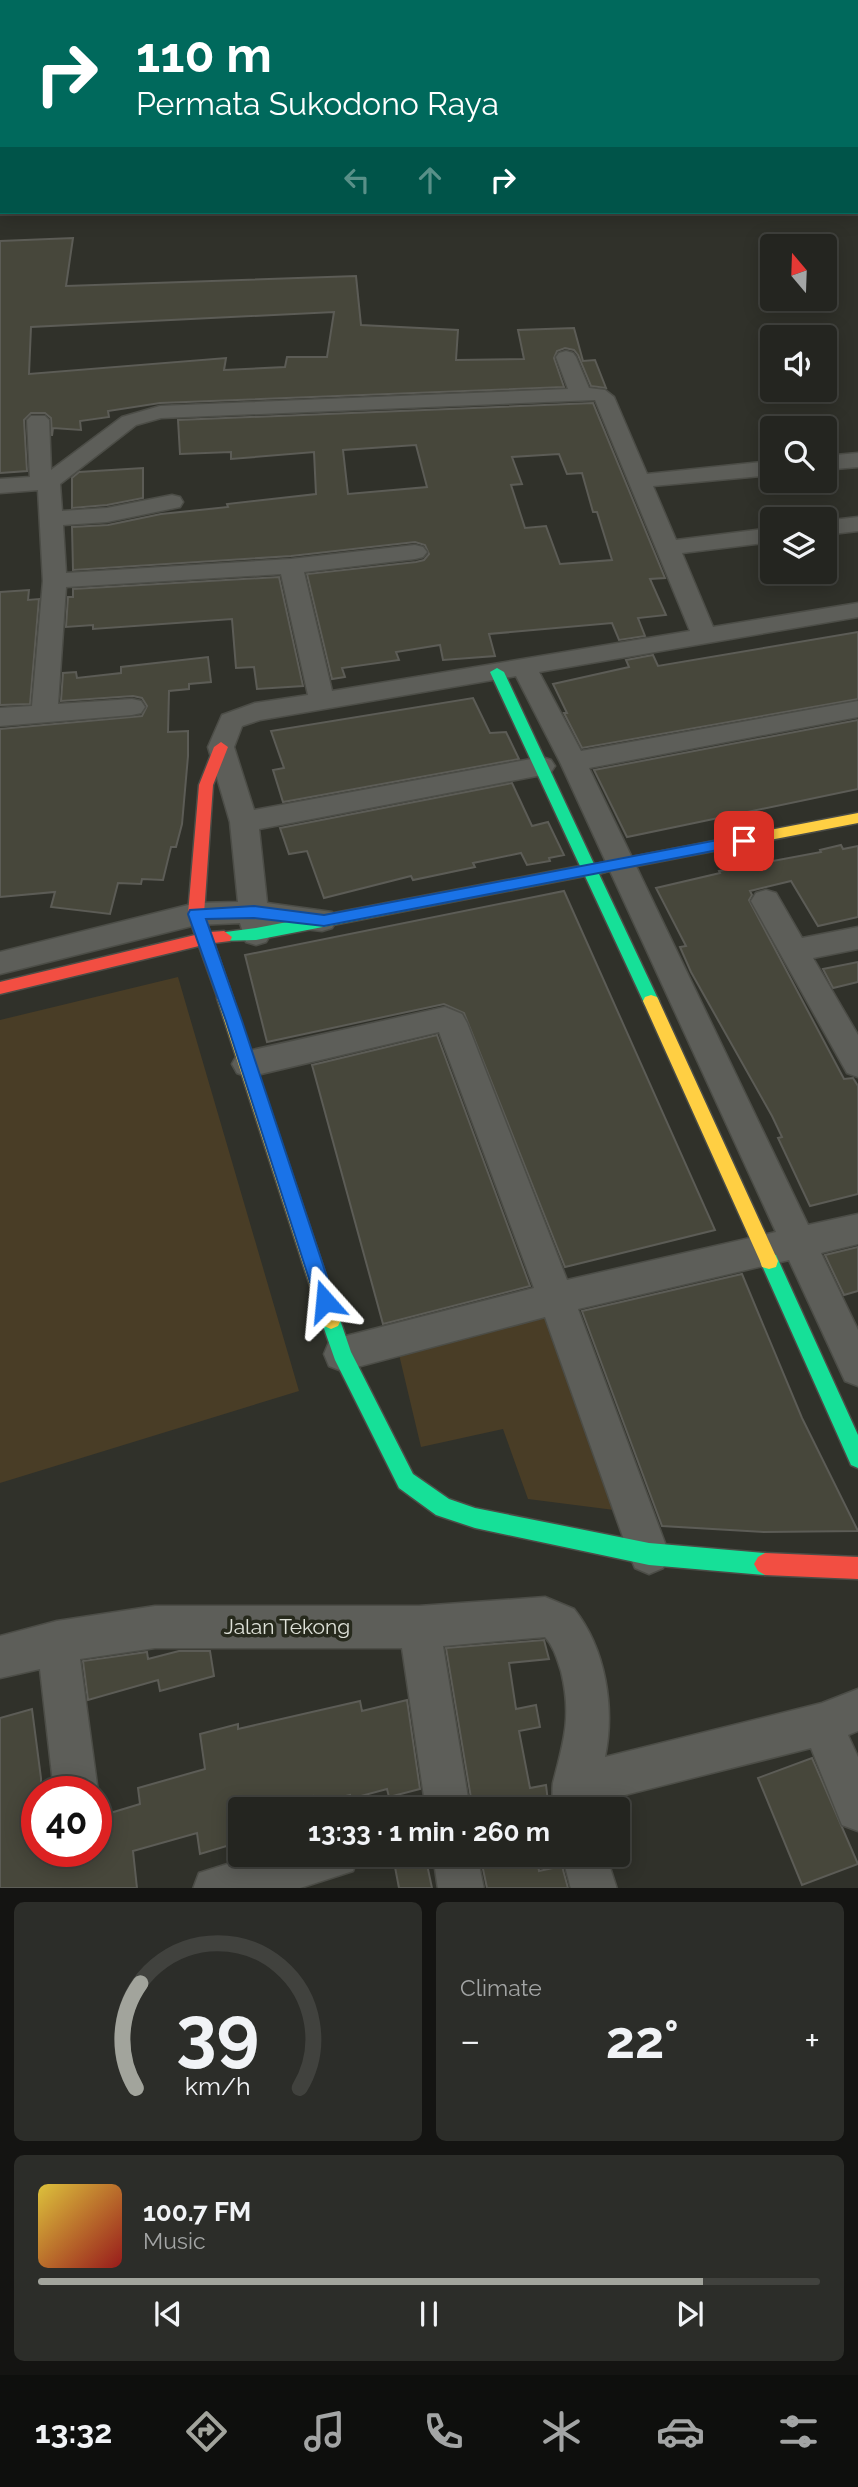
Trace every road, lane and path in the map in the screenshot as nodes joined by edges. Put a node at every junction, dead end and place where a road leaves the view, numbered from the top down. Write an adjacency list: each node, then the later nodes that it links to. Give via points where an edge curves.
1 (566, 358): 2 (street)
2 (581, 395): 7 (street, via 604,397); 8 (street, via 160,412 129,421)
3 (38, 420): 8 (street)
4 (858, 460): 5 (street)
5 (837, 462)
6 (760, 469): 7 (street)
7 (640, 481): 15 (street)
8 (45, 483): 9 (street); 11 (street)
9 (0, 486)
10 (172, 502): 11 (street, via 107,515)
11 (51, 519): 18 (street)
12 (858, 524): 13 (street)
13 (837, 526)
14 (760, 536): 15 (street)
15 (668, 548): 20 (street)
16 (415, 552): 17 (street)
17 (290, 566): 18 (street); 22 (street)
18 (55, 581): 25 (street)
19 (858, 610): 20 (street)
20 (705, 636): 21 (street)
21 (511, 670): 22 (street); 28 (street); 29 (street)
22 (322, 701): 27 (street, via 255,712 231,721)
23 (132, 706): 25 (street)
24 (858, 709): 28 (street)
25 (44, 713): 26 (street)
26 (0, 717)
27 (221, 747): 31 (street); 37 (street, via 204,800)
28 (573, 762): 32 (street)
29 (542, 766): 31 (street); 33 (street)
30 (858, 818): 32 (street)
31 (244, 822): 36 (street)
32 (622, 865): 33 (street); 44 (street)
33 (592, 871): 35 (street); 45 (street)
34 (766, 901): 39 (street)
35 (324, 920): 36 (street)
36 (255, 923): 37 (street)
37 (201, 926): 40 (street); 41 (street)
38 (858, 938): 39 (street)
39 (796, 950): 42 (street)
40 (8, 973)
41 (248, 1064): 46 (street, via 438,1020 451,1023); 47 (street)
42 (858, 1064)
43 (858, 1229): 44 (street)
44 (797, 1241): 45 (street); 48 (street)
45 (762, 1250): 46 (street); 49 (street)
46 (556, 1298): 47 (street); 50 (street)
47 (342, 1354): 50 (street, via 406,1481 429,1499 475,1518)
48 (858, 1369)
49 (858, 1458)
50 (649, 1554): 51 (street)
51 (858, 1568)
52 (419, 1627): 53 (street, Jalan Tekong, via 155,1628); 57 (street); 58 (street, Jalan Tekong, via 545,1618 559,1622 580,1668 589,1712)
53 (57, 1642): 54 (street, Jalan Tekong); 56 (street)
54 (0, 1657)
55 (840, 1717): 59 (street); 60 (street)
56 (74, 1776)
57 (446, 1797)
58 (574, 1797)
59 (577, 1797)
60 (858, 1809)
61 (293, 1867): 64 (street)
62 (457, 1867): 65 (street)
63 (588, 1867): 66 (street)
64 (215, 1888)
65 (461, 1888)
66 (594, 1888)

